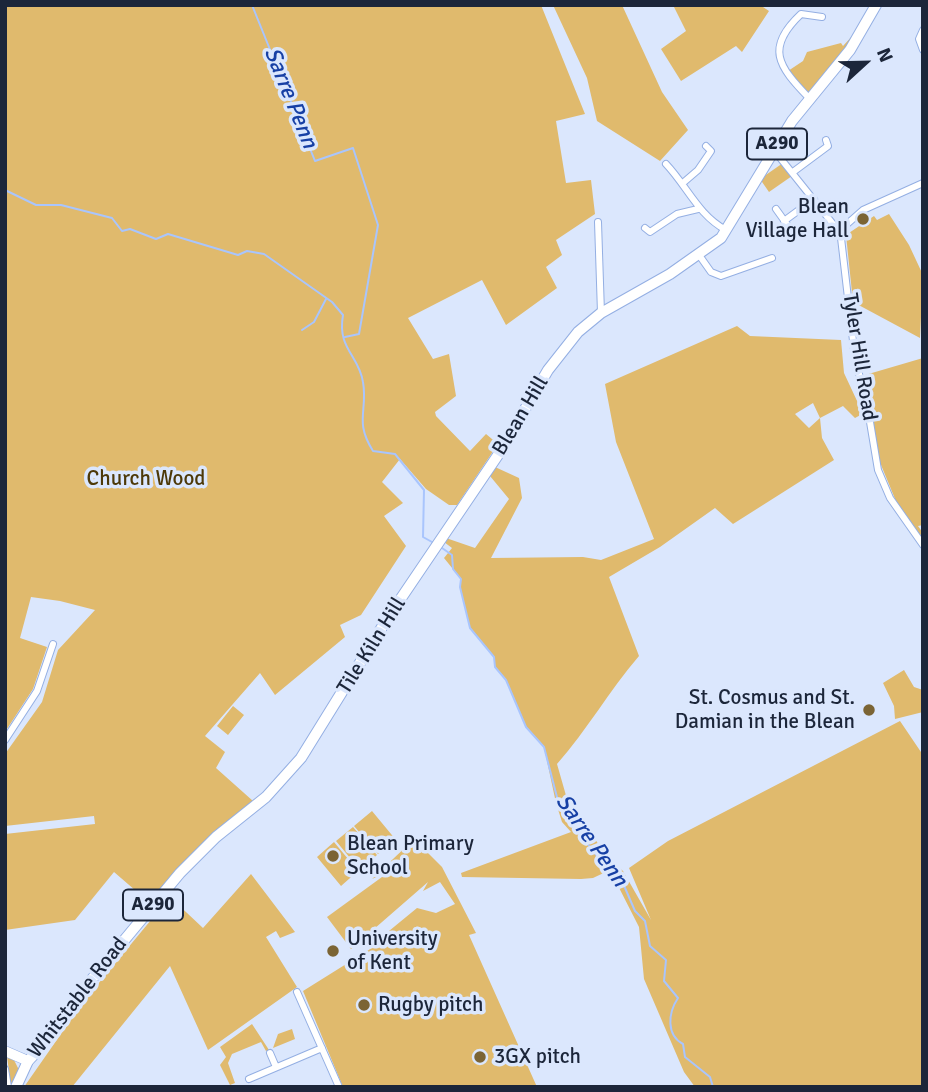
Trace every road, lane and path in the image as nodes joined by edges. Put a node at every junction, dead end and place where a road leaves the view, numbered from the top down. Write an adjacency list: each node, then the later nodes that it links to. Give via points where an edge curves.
1 (876, 5): 5 (main road, A290, via 850,50)
2 (822, 17): 5 (street, via 798,16 777,48 778,57)
3 (923, 30): 4 (street, via 919,39)
4 (923, 50)
5 (809, 98): 8 (main road, A290)
6 (826, 140): 10 (street, via 828,146)
7 (706, 146): 11 (street, via 710,151 706,160)
8 (773, 149): 10 (street, Tyler Hill Road); 19 (main road, A290)
9 (666, 164): 11 (street)
10 (793, 172): 13 (street, Tyler Hill Road)
11 (684, 182): 14 (street)
12 (923, 183): 21 (street, via 863,210)
13 (814, 199): 16 (street); 21 (street, Tyler Hill Road)
14 (698, 209): 18 (street, via 677,214 650,232); 19 (street)
15 (776, 209): 16 (street)
16 (784, 221): 20 (street)
17 (598, 222): 24 (street)
18 (645, 228)
19 (726, 230): 22 (main road, A290)
20 (791, 230)
21 (838, 232): 26 (street, Tyler Hill Road, via 855,358 878,470 890,498)
22 (699, 255): 23 (street, via 711,272 722,276); 24 (main road, Blean Hill / A290)
23 (772, 258)
24 (601, 313): 25 (main road, Blean Hill / A290, via 578,332 548,370)
25 (449, 526): 29 (main road, Tile Kiln Hill / A290)
26 (923, 545)
27 (53, 644): 28 (street, via 37,691)
28 (5, 740)
29 (295, 765): 34 (main road, Whitstable Road / A290, via 180,873)
30 (297, 992): 31 (street)
31 (322, 1048): 35 (street); 40 (street)
32 (5, 1051): 34 (street)
33 (270, 1053): 35 (street)
34 (28, 1061): 39 (main road, Whitstable Road / A290)
35 (276, 1068): 37 (street)
36 (5, 1069): 38 (street)
37 (249, 1079)
38 (8, 1087)
39 (16, 1087)
40 (339, 1087)

